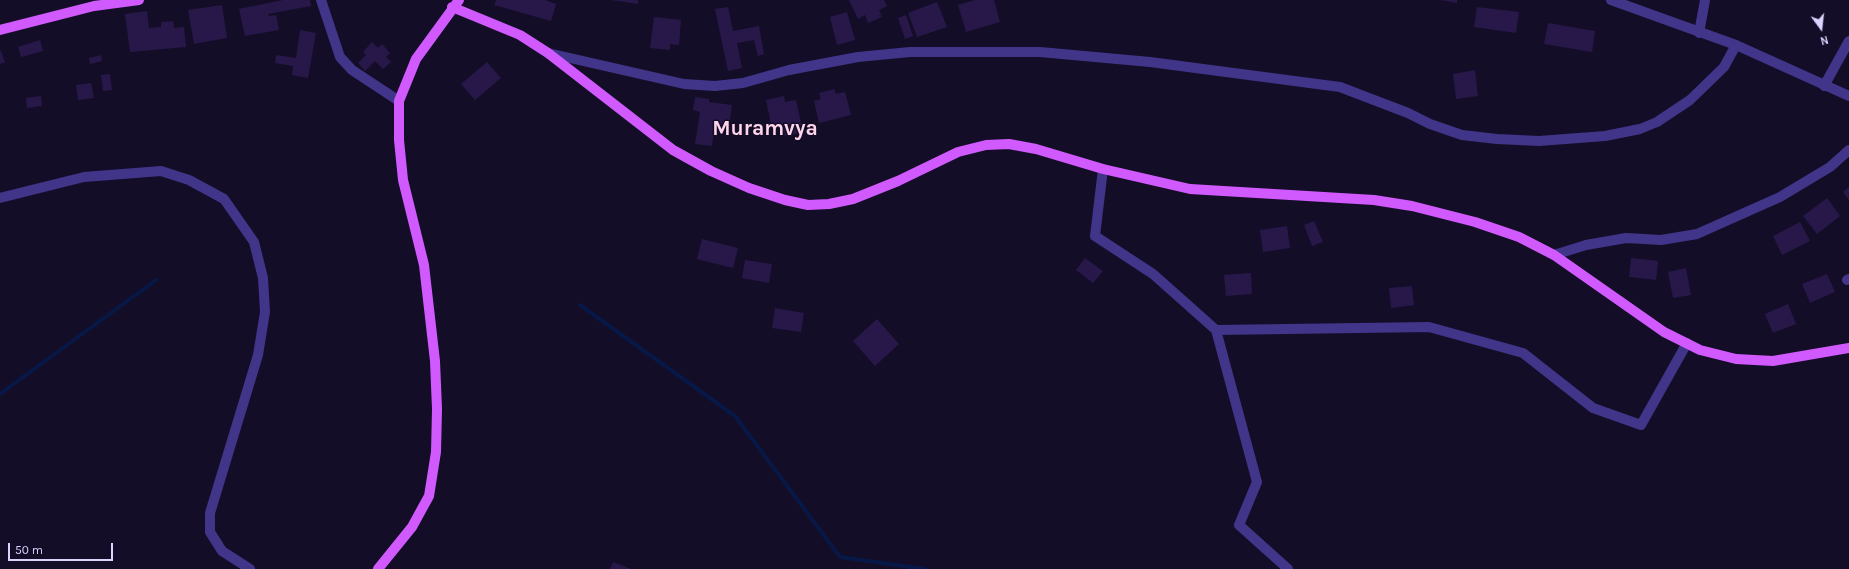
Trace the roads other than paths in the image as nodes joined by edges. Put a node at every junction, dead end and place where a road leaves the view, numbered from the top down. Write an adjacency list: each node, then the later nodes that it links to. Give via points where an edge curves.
1 (139, 0): 6 (main road, via 94,6)
2 (322, 0): 13 (street, via 340,57 352,70)
3 (1611, 0): 7 (street, via 1665,18)
4 (1705, 0): 7 (street)
5 (455, 4): 10 (main road, via 520,35); 13 (main road, via 416,59)
6 (0, 30)
7 (1699, 33): 9 (street)
8 (1849, 41): 11 (street)
9 (1736, 45): 10 (street, via 1724,67 1690,100 1657,122 1640,129 1605,136 1539,141 1462,135 1340,87 1150,62 1040,52 910,52 858,57 715,86 684,84); 11 (street)
10 (548, 53): 15 (main road, via 673,150 736,182 785,200 808,205 854,199 958,152 986,145 1009,144 1036,149)
11 (1824, 86): 12 (street)
12 (1849, 96)
13 (399, 101): 22 (main road, via 403,180 424,265 435,361 436,452 429,496 412,527)
14 (1849, 150): 17 (street, via 1830,167 1780,197 1697,234 1661,240 1626,238 1586,245)
15 (1103, 169): 17 (main road, via 1190,189 1374,200 1412,206 1476,222 1519,238); 18 (street, via 1095,236 1153,274)
16 (0, 198): 21 (street, via 84,177 160,171 190,180 224,199 254,242 263,278 265,312 258,355 210,513 210,532 222,551)
17 (1554, 255): 19 (main road, via 1664,332)
18 (1216, 330): 19 (street, via 1429,328 1522,353 1593,408 1641,425); 23 (street, via 1257,482 1239,525)
19 (1686, 343): 20 (main road, via 1700,350 1736,360 1773,361)
20 (1849, 348)
21 (250, 569)
22 (378, 569)
23 (1288, 569)

